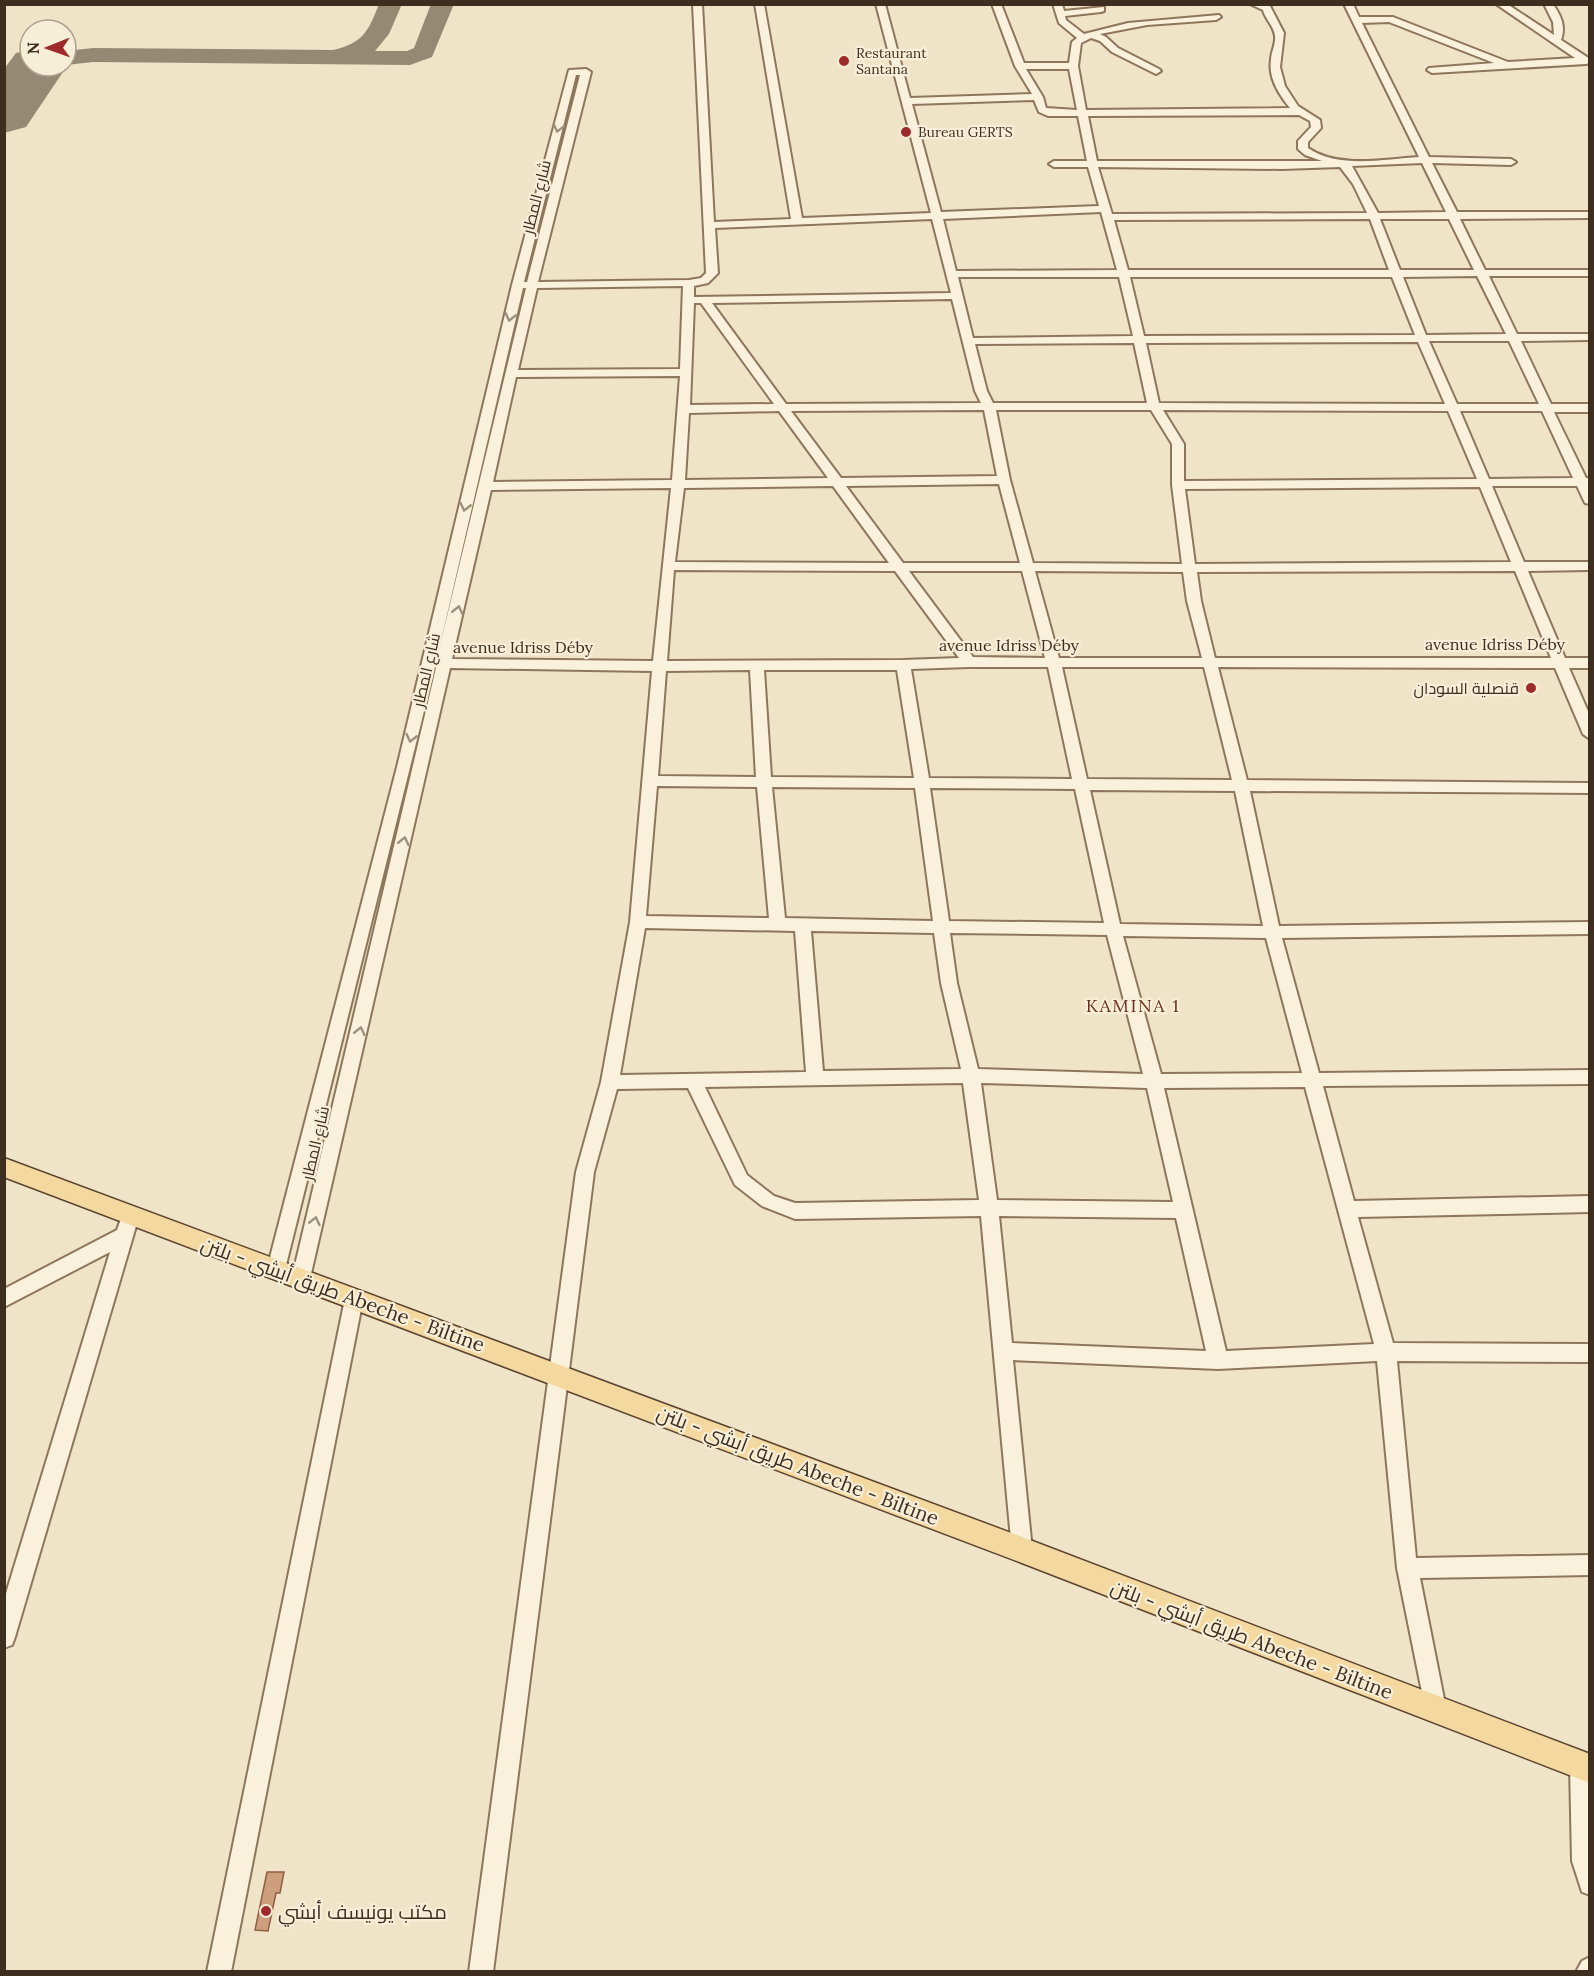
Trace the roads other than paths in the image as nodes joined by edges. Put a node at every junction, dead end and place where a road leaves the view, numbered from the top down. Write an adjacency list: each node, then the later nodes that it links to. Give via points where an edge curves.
1 (697, 4): 36 (street)
2 (759, 4): 35 (street)
3 (880, 4): 22 (street)
4 (996, 4): 17 (street)
5 (1348, 4): 12 (street)
6 (1500, 4): 14 (street)
7 (1548, 4): 14 (street, via 1560,24)
8 (1250, 5): 23 (street, via 1267,8 1268,19 1276,26 1276,74 1289,100)
9 (1059, 9): 10 (street); 13 (street, via 1062,21)
10 (1101, 9)
11 (1215, 17): 13 (street, via 1158,22)
12 (1356, 20): 16 (street, via 1390,19); 25 (street)
13 (1087, 36): 18 (street, via 1077,42); 20 (street, via 1103,39 1115,50)
14 (1556, 41): 15 (street)
15 (1587, 62): 16 (street)
16 (1505, 64): 19 (street)
17 (1020, 66): 18 (street); 21 (street)
18 (1074, 66): 24 (street)
19 (1432, 70)
20 (1156, 71)
21 (1038, 97): 22 (street); 24 (street, via 1042,110 1048,113)
22 (905, 101): 32 (street)
23 (1301, 111): 24 (street); 28 (street, via 1315,120 1316,128 1303,141 1303,149 1313,157)
24 (1084, 113): 27 (street)
25 (1424, 160): 26 (street); 28 (street); 34 (street)
26 (1511, 162)
27 (1092, 163): 28 (street); 29 (street); 30 (street)
28 (1343, 163): 33 (street, via 1355,176)
29 (1054, 164)
30 (1105, 213): 32 (street); 33 (street); 41 (street)
31 (1590, 215): 34 (street)
32 (937, 216): 35 (street); 40 (street)
33 (1375, 216): 34 (street); 37 (street)
34 (1452, 216): 38 (street)
35 (797, 221): 36 (street)
36 (711, 225): 42 (street, via 712,273 704,281)
37 (1394, 273): 38 (street); 41 (street); 50 (street)
38 (1480, 273): 39 (street); 48 (street)
39 (1590, 273)
40 (952, 274): 41 (street); 45 (street)
41 (1124, 275): 51 (street)
42 (689, 284): 44 (street); 47 (street)
43 (518, 285): 44 (street); 44 (street, شارع المطار, one-way to 43, via 579,72); 76 (street, شارع المطار, one-way to 76)
44 (534, 285): 54 (street, شارع المطار)
45 (956, 296): 46 (street); 52 (street)
46 (704, 300): 47 (street); 58 (street)
47 (687, 301): 53 (street)
48 (1513, 337): 49 (street); 50 (street); 59 (street)
49 (1590, 337)
50 (1422, 338): 51 (street); 57 (street)
51 (1139, 340): 52 (street); 55 (street)
52 (968, 341): 56 (street)
53 (686, 372): 54 (street); 61 (street)
54 (513, 374): 68 (street, شارع المطار)
55 (1154, 406): 56 (street); 57 (street); 67 (street, via 1178,444)
56 (989, 407): 58 (street); 62 (street)
57 (1452, 407): 59 (street); 65 (street)
58 (784, 408): 61 (street); 63 (street)
59 (1547, 408): 60 (street); 64 (street)
60 (1590, 408)
61 (682, 409): 66 (street)
62 (1004, 480): 63 (street); 74 (street)
63 (836, 482): 66 (street); 71 (street)
64 (1586, 482): 65 (street); 69 (street)
65 (1485, 483): 67 (street); 72 (street)
66 (678, 484): 68 (street); 70 (street)
67 (1178, 484): 75 (street)
68 (487, 486): 82 (street, شارع المطار, one-way to 68)
69 (1590, 500)
70 (668, 566): 71 (street); 85 (street)
71 (896, 566): 74 (street); 77 (street)
72 (1517, 566): 73 (street); 75 (street); 79 (street)
73 (1590, 566)
74 (1027, 567): 75 (street); 81 (street)
75 (1188, 568): 78 (street)
76 (429, 661): 82 (street, avenue Idriss Déby); 88 (street, شارع المطار, one-way to 88)
77 (969, 662): 81 (street, avenue Idriss Déby); 84 (street, avenue Idriss Déby)
78 (1210, 662): 79 (street, avenue Idriss Déby); 81 (street, avenue Idriss Déby); 93 (street)
79 (1559, 663): 80 (street, avenue Idriss Déby); 86 (street)
80 (1590, 663)
81 (1054, 664): 92 (street)
82 (446, 665): 85 (street, avenue Idriss Déby); 87 (street, شارع المطار)
83 (757, 665): 84 (street, avenue Idriss Déby); 85 (street, avenue Idriss Déby); 91 (street)
84 (903, 665): 90 (street)
85 (661, 666): 89 (street)
86 (1590, 734)
87 (422, 766): 88 (street); 103 (street, شارع المطار, one-way to 87)
88 (404, 767): 102 (street, شارع المطار)
89 (651, 781): 91 (street); 95 (street)
90 (922, 783): 91 (street); 92 (street); 98 (street)
91 (764, 784): 96 (street)
92 (1080, 784): 93 (street); 99 (street)
93 (1241, 785): 94 (street); 101 (street)
94 (1590, 788)
95 (638, 922): 96 (street); 110 (street)
96 (777, 923): 97 (street)
97 (802, 923): 98 (street); 107 (street)
98 (942, 926): 99 (street); 104 (street, via 949,983)
99 (1113, 928): 101 (street); 109 (street)
100 (1590, 928): 101 (street)
101 (1272, 932): 106 (street)
102 (355, 957): 103 (street); 117 (street, شارع المطار)
103 (377, 958): 118 (street, شارع المطار, one-way to 103)
104 (971, 1076): 107 (street); 109 (street); 113 (street)
105 (1590, 1077): 106 (street)
106 (1311, 1078): 109 (street); 114 (street)
107 (815, 1079): 108 (street)
108 (693, 1080): 110 (street); 113 (street, via 741,1180 768,1201 795,1211)
109 (1154, 1081): 115 (street)
110 (610, 1082): 125 (street, via 585,1172)
111 (4, 1167): 116 (main road, طريق أبشي - بلتن Abeche - Biltine)
112 (1590, 1204): 114 (street)
113 (989, 1208): 115 (street); 121 (street)
114 (1347, 1209): 122 (street)
115 (1185, 1210): 124 (street)
116 (127, 1226): 117 (main road, طريق أبشي - بلتن Abeche - Biltine); 119 (street); 129 (street)
117 (276, 1269): 118 (main road, طريق أبشي - بلتن Abeche - Biltine)
118 (301, 1278): 120 (main road, طريق أبشي - بلتن Abeche - Biltine)
119 (4, 1299)
120 (354, 1299): 125 (main road, طريق أبشي - بلتن Abeche - Biltine); 133 (street)
121 (1003, 1351): 124 (street); 126 (street)
122 (1386, 1353): 123 (street); 124 (street); 128 (street)
123 (1590, 1353)
124 (1218, 1360)
125 (558, 1374): 126 (main road, طريق أبشي - بلتن Abeche - Biltine); 134 (street)
126 (1022, 1550): 130 (main road, طريق أبشي - بلتن Abeche - Biltine)
127 (1590, 1565): 128 (street)
128 (1407, 1568): 130 (street)
129 (4, 1637)
130 (1435, 1709): 131 (main road, طريق أبشي - بلتن Abeche - Biltine)
131 (1585, 1767): 132 (street, via 1584,1861)
132 (1590, 1884)
133 (219, 1971)
134 (481, 1971)

